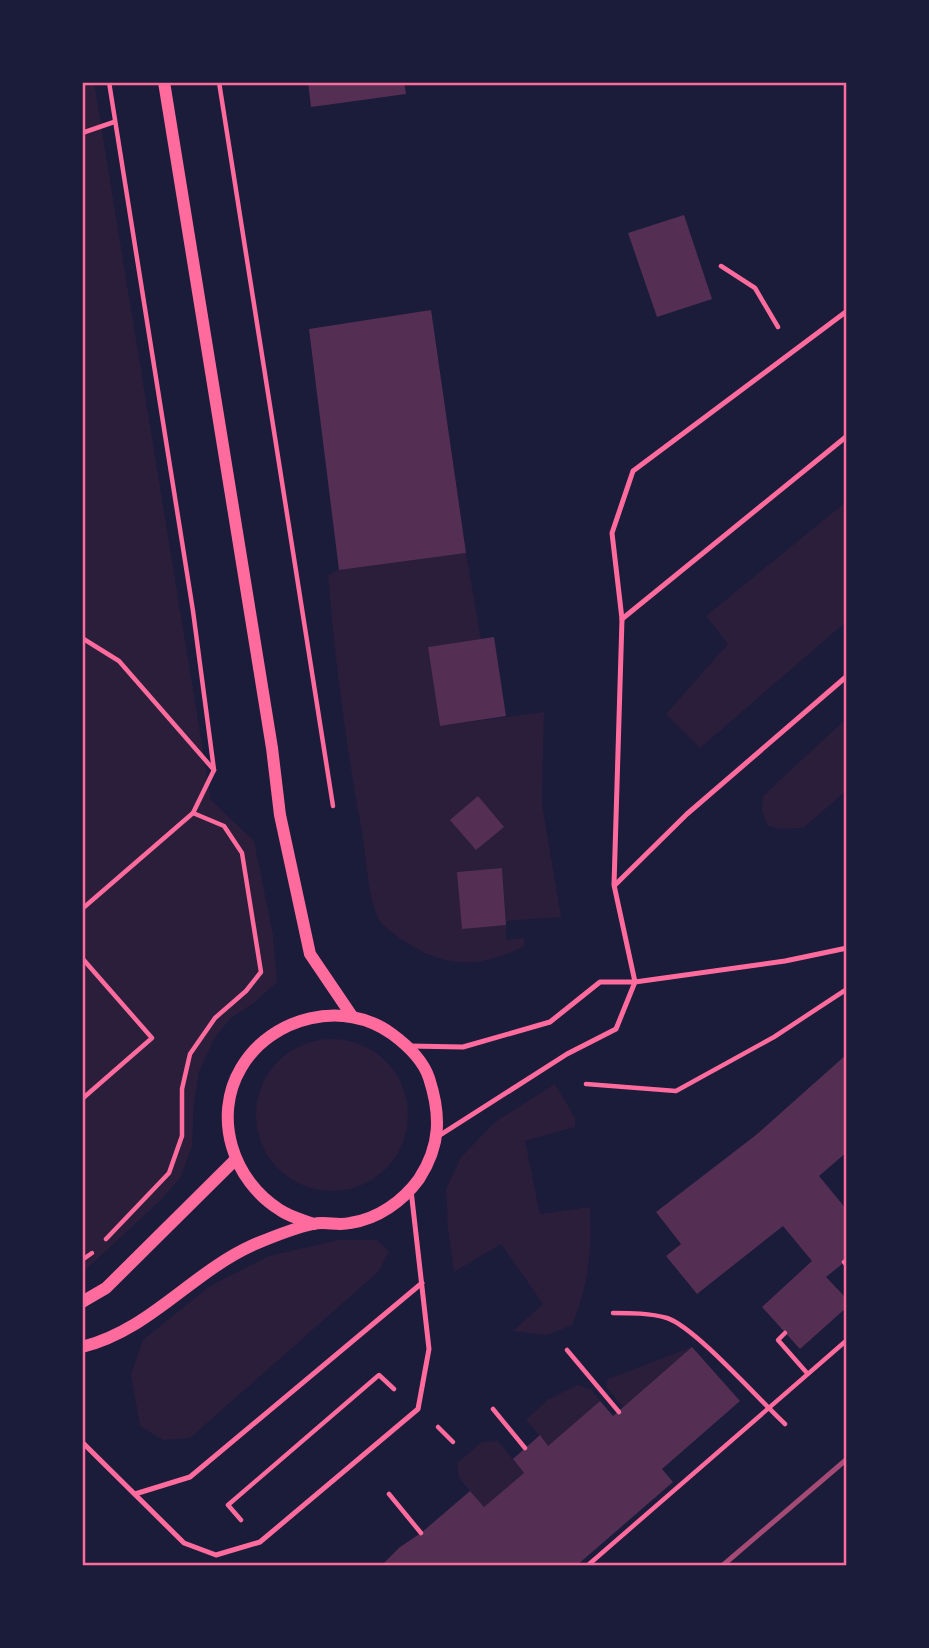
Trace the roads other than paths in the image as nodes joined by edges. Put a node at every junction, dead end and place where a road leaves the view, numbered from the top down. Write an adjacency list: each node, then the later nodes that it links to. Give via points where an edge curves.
1 (164, 82): 9 (street, via 280,815 310,954)
2 (847, 311): 4 (lane, via 633,471 612,533)
3 (847, 436): 4 (lane)
4 (622, 619): 6 (lane)
5 (847, 676): 6 (lane, via 687,814)
6 (614, 886): 8 (lane)
7 (847, 948): 8 (lane)
8 (635, 982): 10 (lane, via 600,982 550,1022 463,1047); 11 (lane, via 616,1029)
9 (352, 1016): 10 (street, via 382,1026); 12 (street, via 319,1015 288,1025 261,1042 241,1067 230,1097 228,1129)
10 (408, 1046): 11 (street, via 427,1072 434,1093)
11 (437, 1137): 13 (street, via 428,1165)
12 (235, 1160): 14 (street, via 254,1190 281,1212); 16 (street, via 107,1289)
13 (411, 1190): 14 (street, via 383,1212 350,1224); 15 (lane)
14 (314, 1224): 17 (street, via 253,1245 211,1268 138,1325)
15 (422, 1283): 19 (lane, via 190,1477); 20 (lane, via 429,1349 418,1409 260,1542)
16 (82, 1303)
17 (82, 1347)
18 (82, 1442): 19 (lane)
19 (135, 1494): 20 (lane, via 184,1543)
20 (216, 1555): 21 (lane)
21 (217, 1566)

